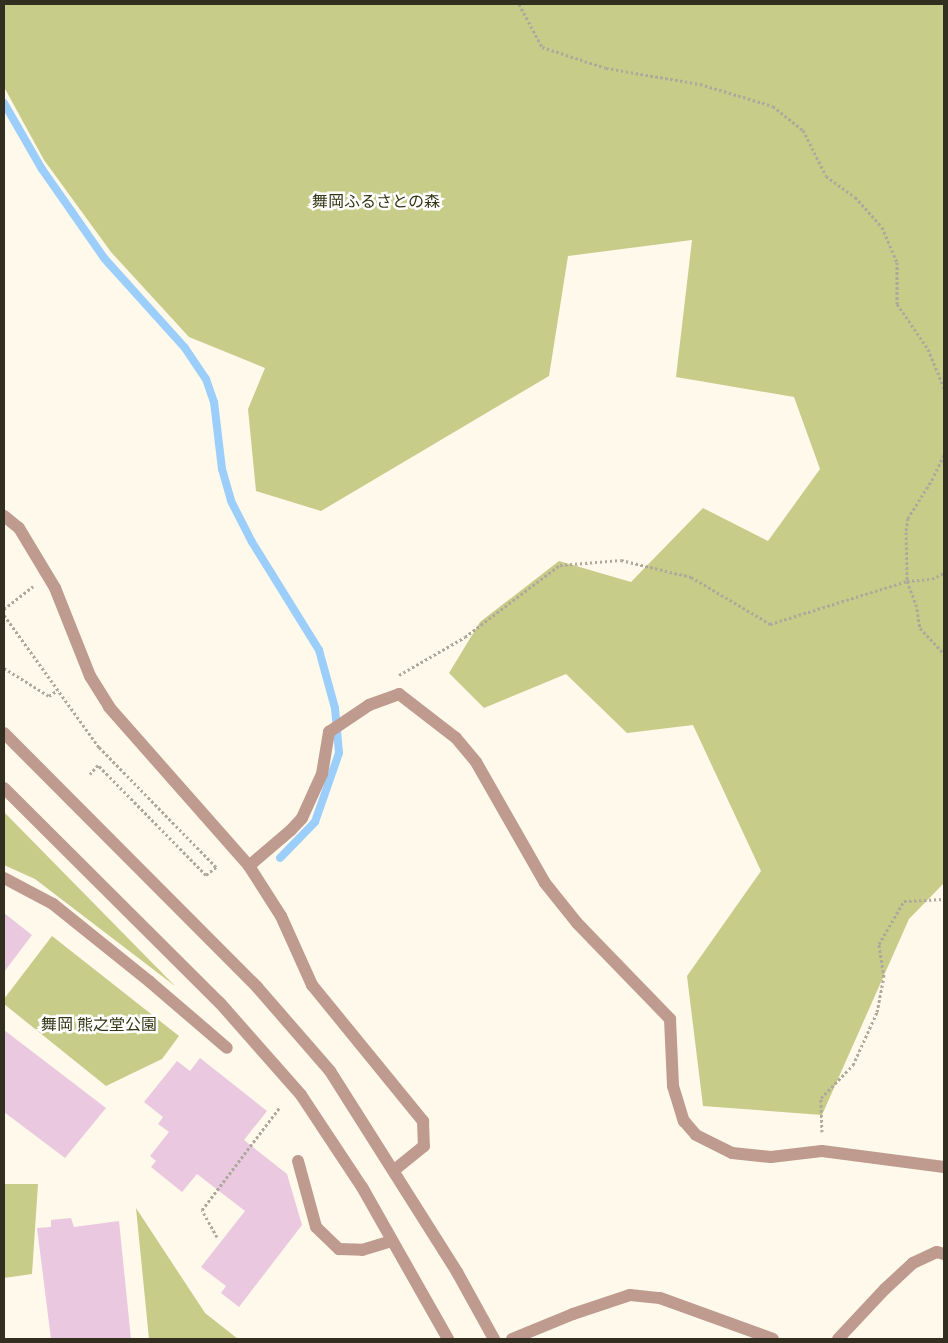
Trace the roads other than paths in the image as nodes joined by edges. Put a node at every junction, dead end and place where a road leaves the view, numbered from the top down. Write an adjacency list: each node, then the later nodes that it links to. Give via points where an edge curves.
1 (4, 516): 4 (street, via 19,528 48,575 90,676 110,707)
2 (4, 733): 9 (street, via 257,987 330,1071)
3 (4, 788): 10 (street, via 220,1003 301,1096 362,1187)
4 (248, 866): 8 (street, via 302,818 322,774 329,732 369,705 399,694 456,738 476,762 545,883 577,923 670,1019 673,1086 684,1121 696,1135 732,1153 771,1156 822,1150); 9 (street, via 281,916 312,985 423,1121 424,1146)
5 (4, 878): 6 (street, via 52,904)
6 (226, 1048)
7 (298, 1161): 10 (street, via 316,1227 339,1249 362,1250)
8 (944, 1167)
9 (394, 1170): 13 (street)
10 (392, 1242): 12 (street)
11 (944, 1254): 16 (street, via 937,1252 913,1263)
12 (448, 1339)
13 (494, 1339)
14 (512, 1339): 15 (street, via 630,1294 660,1298)
15 (773, 1339)
16 (838, 1339)

